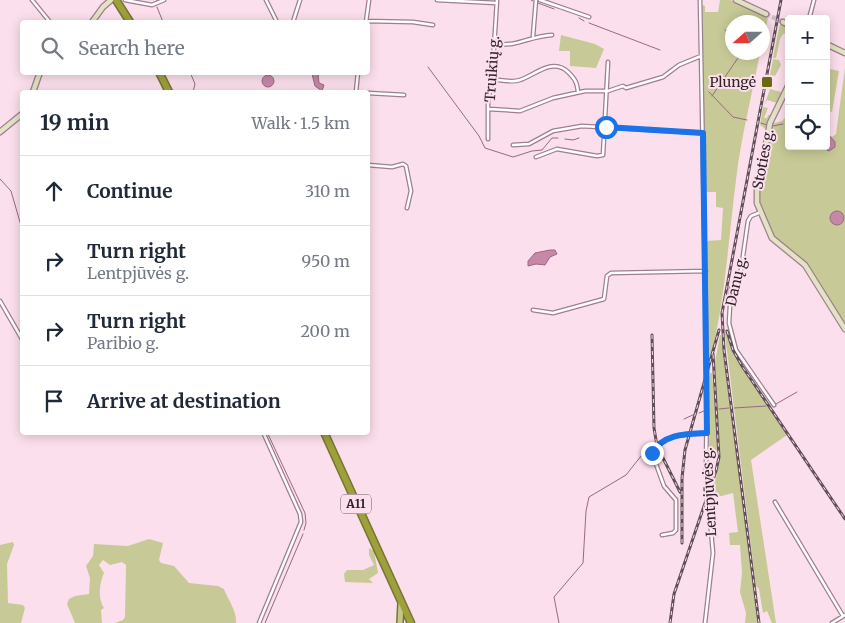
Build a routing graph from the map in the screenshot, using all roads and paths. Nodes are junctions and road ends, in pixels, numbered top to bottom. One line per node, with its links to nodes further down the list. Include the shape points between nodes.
1 (32, 0): 18 (street)
2 (111, 0): 19 (main road)
3 (116, 0): 20 (highway)
4 (126, 0): 5 (street, via 152,5)
5 (164, 0)
6 (266, 0): 21 (street)
7 (300, 0): 22 (street)
8 (369, 0): 23 (street)
9 (437, 0): 14 (street)
10 (538, 0): 17 (street); 27 (street)
11 (700, 0): 31 (street, Lentpjūvės g.)
12 (736, 0): 15 (main road)
13 (814, 0): 16 (street)
14 (497, 2): 28 (street, Truikių g.)
15 (766, 14)
16 (810, 15)
17 (589, 17)
18 (48, 20)
19 (93, 20)
20 (129, 20)
21 (276, 20)
22 (294, 20)
23 (366, 20)
24 (370, 22): 25 (street, via 414,22)
25 (433, 26)
26 (552, 35): 27 (street)
27 (533, 36): 28 (street, via 515,44)
28 (495, 44): 36 (street, Truikių g.)
29 (830, 46): 30 (main road)
30 (845, 53)
31 (702, 56): 40 (street, via 680,65 663,77); 49 (street, Lentpjūvės g.)
32 (608, 62): 40 (street)
33 (39, 75): 37 (main road)
34 (160, 75): 38 (highway)
35 (358, 75): 39 (street)
36 (492, 79): 41 (street, via 514,82 557,66 575,78); 45 (street, Truikių g.)
37 (34, 90)
38 (168, 90)
39 (356, 90)
40 (608, 91): 41 (street); 47 (street)
41 (578, 92): 45 (street, via 542,101 520,111)
42 (785, 92): 55 (main road, Stoties g., via 770,123 756,195)
43 (370, 93): 44 (street)
44 (404, 95)
45 (489, 109): 50 (street, Truikių g.)
46 (20, 116): 48 (main road)
47 (606, 127): 49 (street); 51 (street, via 582,126 560,130 529,144); 52 (street, via 604,152 600,156 557,149)
48 (0, 132)
49 (703, 133): 56 (street, Lentpjūvės g.)
50 (488, 138)
51 (513, 146)
52 (536, 157)
53 (370, 165): 54 (street, via 406,166 411,191)
54 (407, 208)
55 (760, 212): 59 (main road, Stoties g., via 774,240 807,267); 61 (street, Danų g., via 748,221 742,270 731,289 729,323 736,350)
56 (706, 271): 58 (street, via 611,273 607,276 604,299 553,313); 62 (street, Lentpjūvės g.)
57 (0, 301): 60 (street)
58 (533, 310)
59 (845, 329)
60 (20, 336)
61 (774, 405)
62 (707, 433): 66 (street, via 674,436 663,441 652,453 664,486 676,500 676,530); 72 (street, Lentpjūvės g., via 706,474 713,553)
63 (264, 435): 70 (street, via 301,522)
64 (325, 435): 67 (highway, A11)
65 (775, 502): 68 (street)
66 (662, 535)
67 (401, 602): 69 (highway, A11); 71 (main road)
68 (844, 616): 73 (street)
69 (409, 622)
70 (259, 623)
71 (400, 623)
72 (705, 623)
73 (832, 623)

